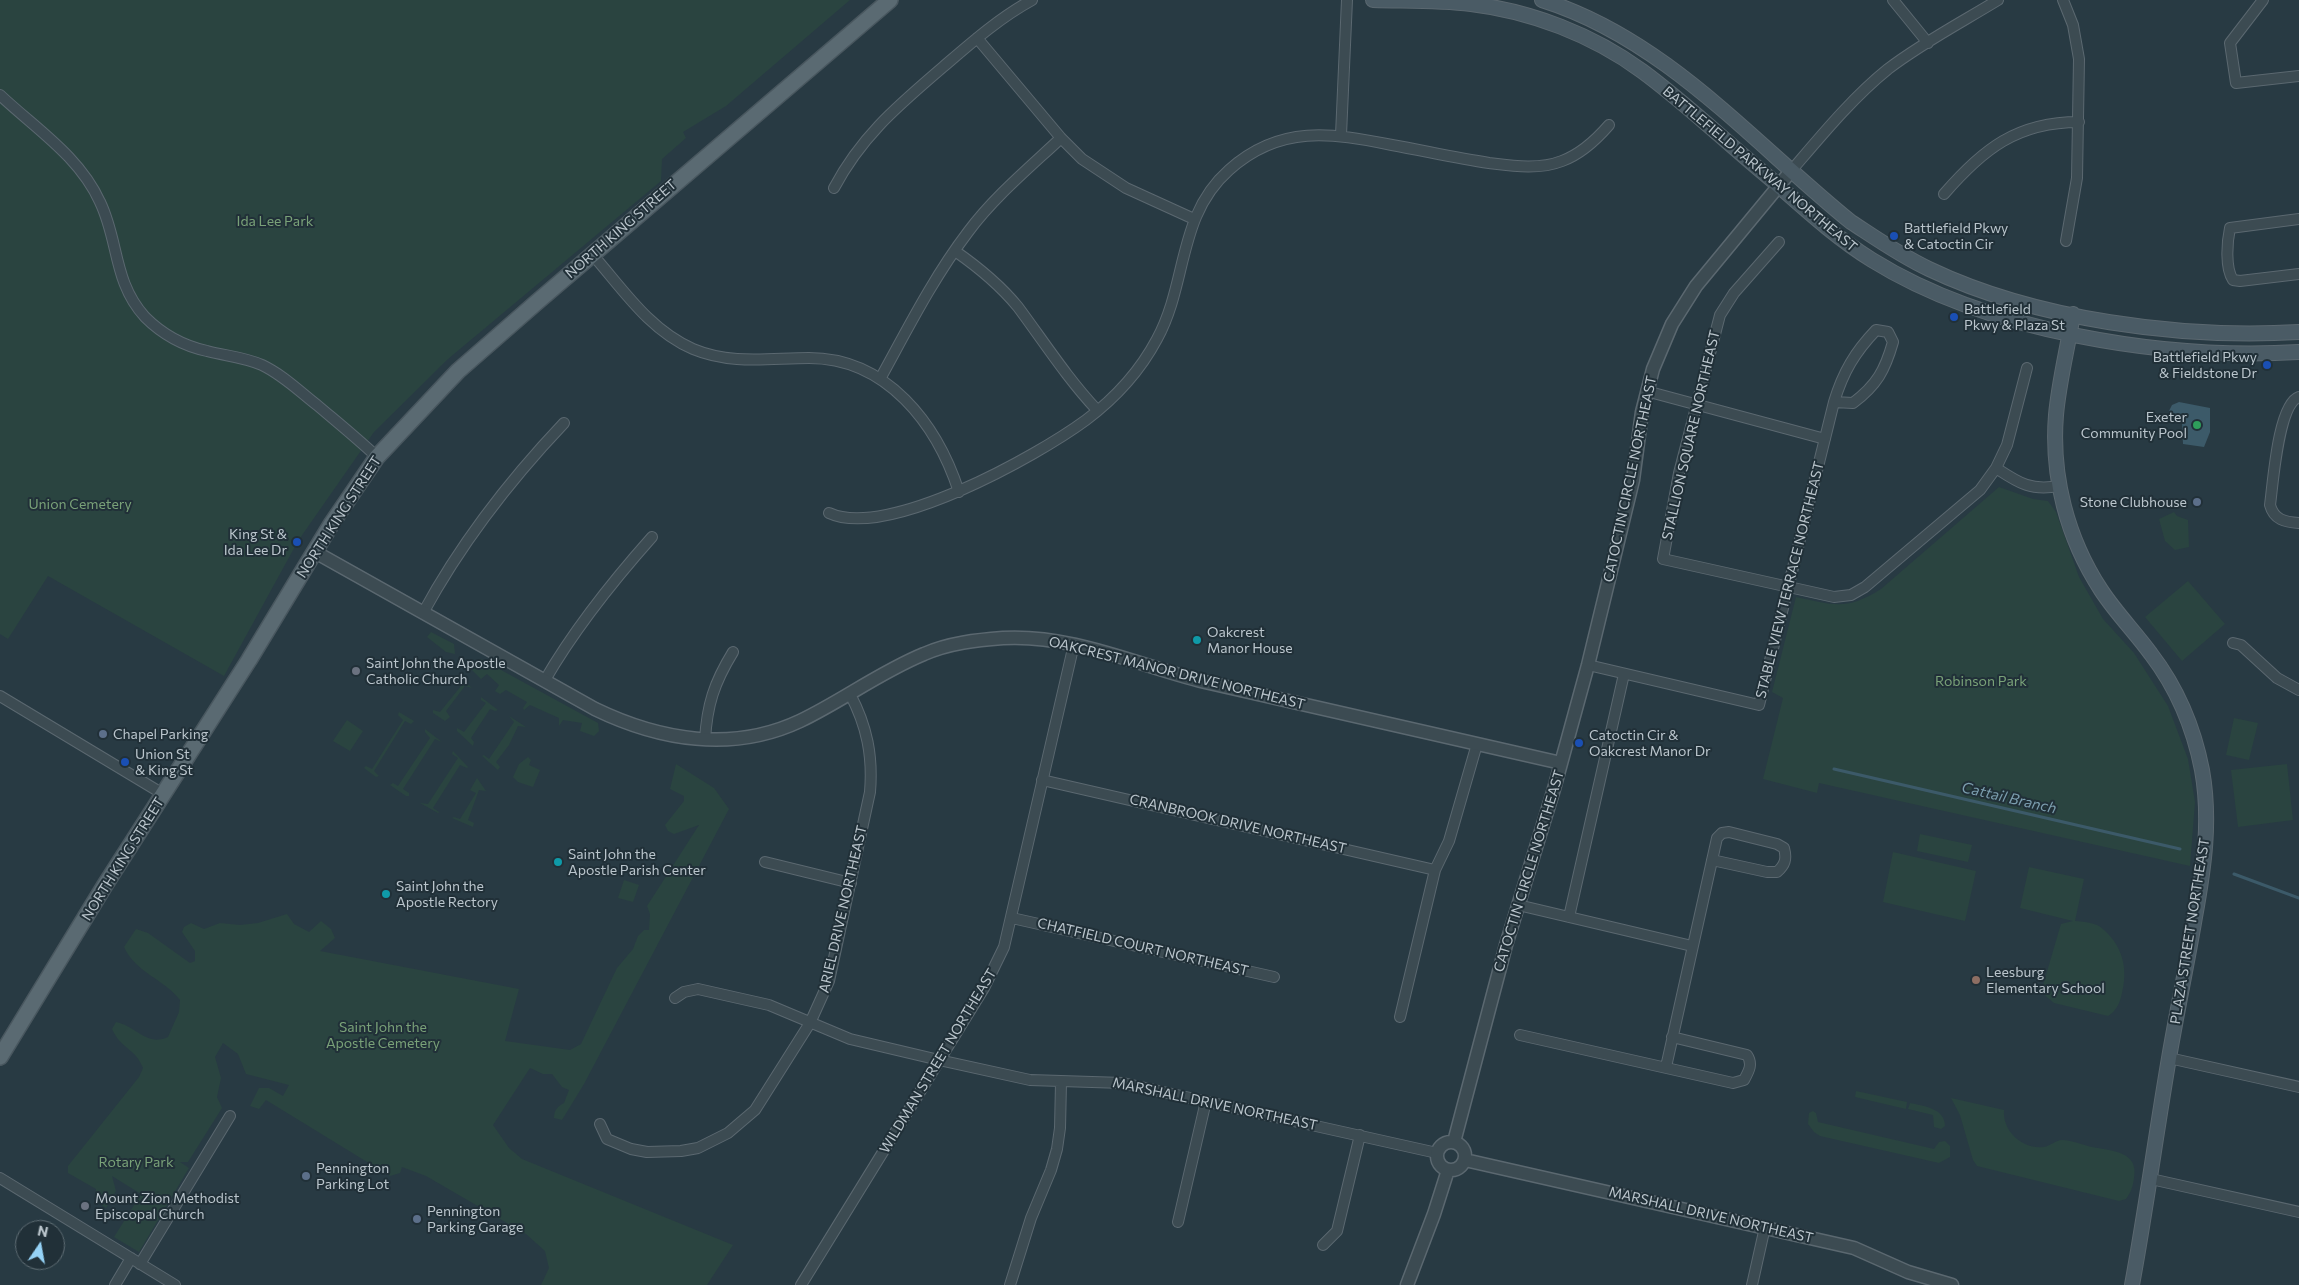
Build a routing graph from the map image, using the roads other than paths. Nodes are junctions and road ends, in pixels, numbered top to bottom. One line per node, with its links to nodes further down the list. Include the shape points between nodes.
1 (890, 0): 27 (main road, NORTH KING STREET)
2 (1032, 0): 10 (street)
3 (1347, 0): 16 (street)
4 (1373, 0): 19 (main road, BATTLEFIELD PARKWAY NORTHEAST, via 1448,2 1496,8 1538,19 1589,39 1640,69)
5 (1542, 0): 18 (main road, BATTLEFIELD PARKWAY NORTHEAST, via 1607,26 1657,57)
6 (1893, 0): 11 (street)
7 (1998, 0): 11 (street, CATOCTIN CIRCLE NORTHEAST)
8 (2063, 0): 14 (street, via 2073,25 2079,59)
9 (2263, 0): 12 (street, via 2230,42 2236,83)
10 (978, 38): 17 (street); 20 (street, via 884,118 852,156)
11 (1928, 43): 18 (street, CATOCTIN CIRCLE NORTHEAST, via 1871,84)
12 (2299, 76)
13 (0, 95): 42 (street, via 64,152 88,180 106,217 125,286 157,328 181,343 242,358 276,372)
14 (2079, 122): 21 (street, via 2056,122 2011,136 1978,158); 24 (street, via 2077,178)
15 (1608, 125): 16 (street, via 1597,138 1569,158 1551,165 1530,167)
16 (1340, 135): 22 (street, via 1295,137 1246,156 1216,182)
17 (1061, 138): 22 (street, via 1082,159 1105,175); 26 (street, via 995,201)
18 (1791, 171): 19 (street, CATOCTIN CIRCLE NORTHEAST); 29 (main road, BATTLEFIELD PARKWAY NORTHEAST, via 1852,222 1929,270 2001,296)
19 (1778, 186): 31 (main road, BATTLEFIELD PARKWAY NORTHEAST, via 1853,248 1895,274 1958,302); 35 (street, CATOCTIN CIRCLE NORTHEAST, via 1684,305 1663,343)
20 (834, 188)
21 (1944, 194)
22 (1194, 219): 39 (street, via 1169,309 1156,341 1119,391)
23 (2299, 219): 28 (street, via 2230,228 2228,235 2229,274 2233,280)
24 (2066, 241)
25 (1778, 242): 38 (street, STALLION SQUARE NORTHEAST, via 1734,293 1720,315)
26 (955, 251): 34 (street); 39 (street, via 1003,290 1071,380)
27 (592, 254): 34 (street, via 651,322 693,349 738,360 832,360 862,368); 42 (main road, NORTH KING STREET, via 458,371)
28 (2299, 274)
29 (2073, 314): 30 (main road, BATTLEFIELD PARKWAY NORTHEAST, via 2194,331); 31 (main road, PLAZA STREET NORTHEAST)
30 (2299, 332)
31 (2070, 334): 32 (main road, BATTLEFIELD PARKWAY NORTHEAST, via 2206,351); 44 (main road, PLAZA STREET NORTHEAST, via 2056,411)
32 (2299, 352)
33 (2027, 368): 43 (street, via 2007,446)
34 (880, 379): 45 (street, via 905,398 926,422 943,450)
35 (1646, 391): 38 (street); 55 (street, CATOCTIN CIRCLE NORTHEAST, via 1633,480)
36 (2299, 397): 47 (street, via 2287,410 2277,451 2270,505 2277,518)
37 (1834, 402): 37 (street, STABLE VIEW TERRACE NORTHEAST, via 1840,381 1861,346 1876,330 1888,332 1893,342 1885,367 1873,386 1854,403); 41 (street, STABLE VIEW TERRACE NORTHEAST)
38 (1696, 405): 41 (street); 50 (street, STALLION SQUARE NORTHEAST, via 1663,560)
39 (1098, 410): 45 (street, via 1065,434)
40 (564, 423): 51 (street, via 474,529 440,580)
41 (1825, 439): 50 (street, STABLE VIEW TERRACE NORTHEAST)
42 (377, 457): 49 (main road, NORTH KING STREET)
43 (1996, 468): 44 (street, via 2021,485); 50 (street, via 1968,502 1858,592 1834,597)
44 (2059, 486): 81 (main road, PLAZA STREET NORTHEAST, via 2081,555 2176,694 2191,729 2202,769 2207,802 2206,848)
45 (959, 492): 46 (street, via 895,513 864,519 848,520)
46 (829, 513)
47 (2299, 523)
48 (652, 537): 57 (street, via 599,599)
49 (315, 552): 51 (street, OAKCREST MANOR DRIVE NORTHEAST); 65 (main road, NORTH KING STREET)
50 (1788, 588): 56 (street, STABLE VIEW TERRACE NORTHEAST, via 1759,705)
51 (423, 613): 57 (street, OAKCREST MANOR DRIVE NORTHEAST)
52 (2233, 643): 58 (street, via 2241,645 2276,678)
53 (1074, 644): 59 (street, OAKCREST MANOR DRIVE NORTHEAST, via 1007,638 946,646 892,668); 62 (street, OAKCREST MANOR DRIVE NORTHEAST, via 1203,682); 64 (street, WILDMAN STREET NORTHEAST)
54 (733, 652): 61 (street, via 714,688)
55 (1588, 665): 56 (street, STABLE VIEW TERRACE NORTHEAST); 63 (street, CATOCTIN CIRCLE NORTHEAST)
56 (1624, 674): 71 (street)
57 (545, 680): 61 (street, OAKCREST MANOR DRIVE NORTHEAST, via 595,709 637,727 676,738)
58 (2299, 690)
59 (850, 694): 61 (street, OAKCREST MANOR DRIVE NORTHEAST, via 779,729 737,738); 69 (street, ARIEL DRIVE NORTHEAST, via 860,713 872,768)
60 (0, 696): 65 (street)
61 (704, 740)
62 (1477, 744): 63 (street, OAKCREST MANOR DRIVE NORTHEAST); 68 (street, via 1450,841)
63 (1561, 763): 70 (street, CATOCTIN CIRCLE NORTHEAST)
64 (1042, 780): 68 (street, CRANBROOK DRIVE NORTHEAST); 72 (street, WILDMAN STREET NORTHEAST)
65 (163, 794): 80 (main road, NORTH KING STREET)
66 (1712, 860): 66 (street, via 1717,838 1729,832 1777,844 1784,848 1786,858 1777,872); 73 (street)
67 (765, 862): 69 (street)
68 (1435, 870): 76 (street)
69 (851, 883): 77 (street, ARIEL DRIVE NORTHEAST, via 829,981)
70 (1518, 905): 71 (street); 90 (street, CATOCTIN CIRCLE NORTHEAST)
71 (1569, 917): 73 (street)
72 (1012, 918): 74 (street, CHATFIELD COURT NORTHEAST); 82 (street, WILDMAN STREET NORTHEAST, via 996,966)
73 (1692, 946): 79 (street)
74 (1274, 977)
75 (675, 998): 77 (street, MARSHALL DRIVE NORTHEAST, via 698,989 769,1005)
76 (1400, 1017)
77 (810, 1023): 82 (street, MARSHALL DRIVE NORTHEAST, via 850,1039); 88 (street, ARIEL DRIVE NORTHEAST, via 755,1110 742,1123 714,1141 681,1151 647,1152 607,1139)
78 (1520, 1035): 83 (street)
79 (1672, 1037): 83 (street); 83 (street, via 1747,1055 1750,1071 1744,1080 1732,1083)
80 (0, 1057)
81 (2169, 1058): 85 (street); 95 (main road, PLAZA STREET NORTHEAST)
82 (939, 1060): 84 (street, MARSHALL DRIVE NORTHEAST, via 1030,1080); 103 (street, WILDMAN STREET NORTHEAST)
83 (1666, 1067)
84 (1061, 1082): 86 (street, MARSHALL DRIVE NORTHEAST, via 1123,1083); 104 (street, via 1057,1148)
85 (2299, 1087)
86 (1206, 1101): 89 (street, MARSHALL DRIVE NORTHEAST); 97 (street)
87 (230, 1116): 100 (street)
88 (600, 1124)
89 (1360, 1135): 91 (street, MARSHALL DRIVE NORTHEAST); 99 (street, via 1337,1231)
90 (1454, 1142): 91 (street, via 1443,1144); 92 (street, via 1463,1149)
91 (1437, 1153): 93 (street, via 1441,1166)
92 (1465, 1160): 93 (street, via 1458,1168); 98 (street, MARSHALL DRIVE NORTHEAST)
93 (1448, 1170): 105 (street)
94 (0, 1178): 100 (street)
95 (2151, 1179): 96 (street); 108 (main road, PLAZA STREET NORTHEAST)
96 (2299, 1212)
97 (1178, 1222)
98 (1765, 1227): 106 (street); 107 (street, MARSHALL DRIVE NORTHEAST, via 1854,1248 1908,1272)
99 (1323, 1245)
100 (135, 1261): 101 (street); 102 (street)
101 (115, 1285)
102 (174, 1285)
103 (801, 1285)
104 (1010, 1285)
105 (1407, 1285)
106 (1752, 1285)
107 (1952, 1285)
108 (2132, 1285)

